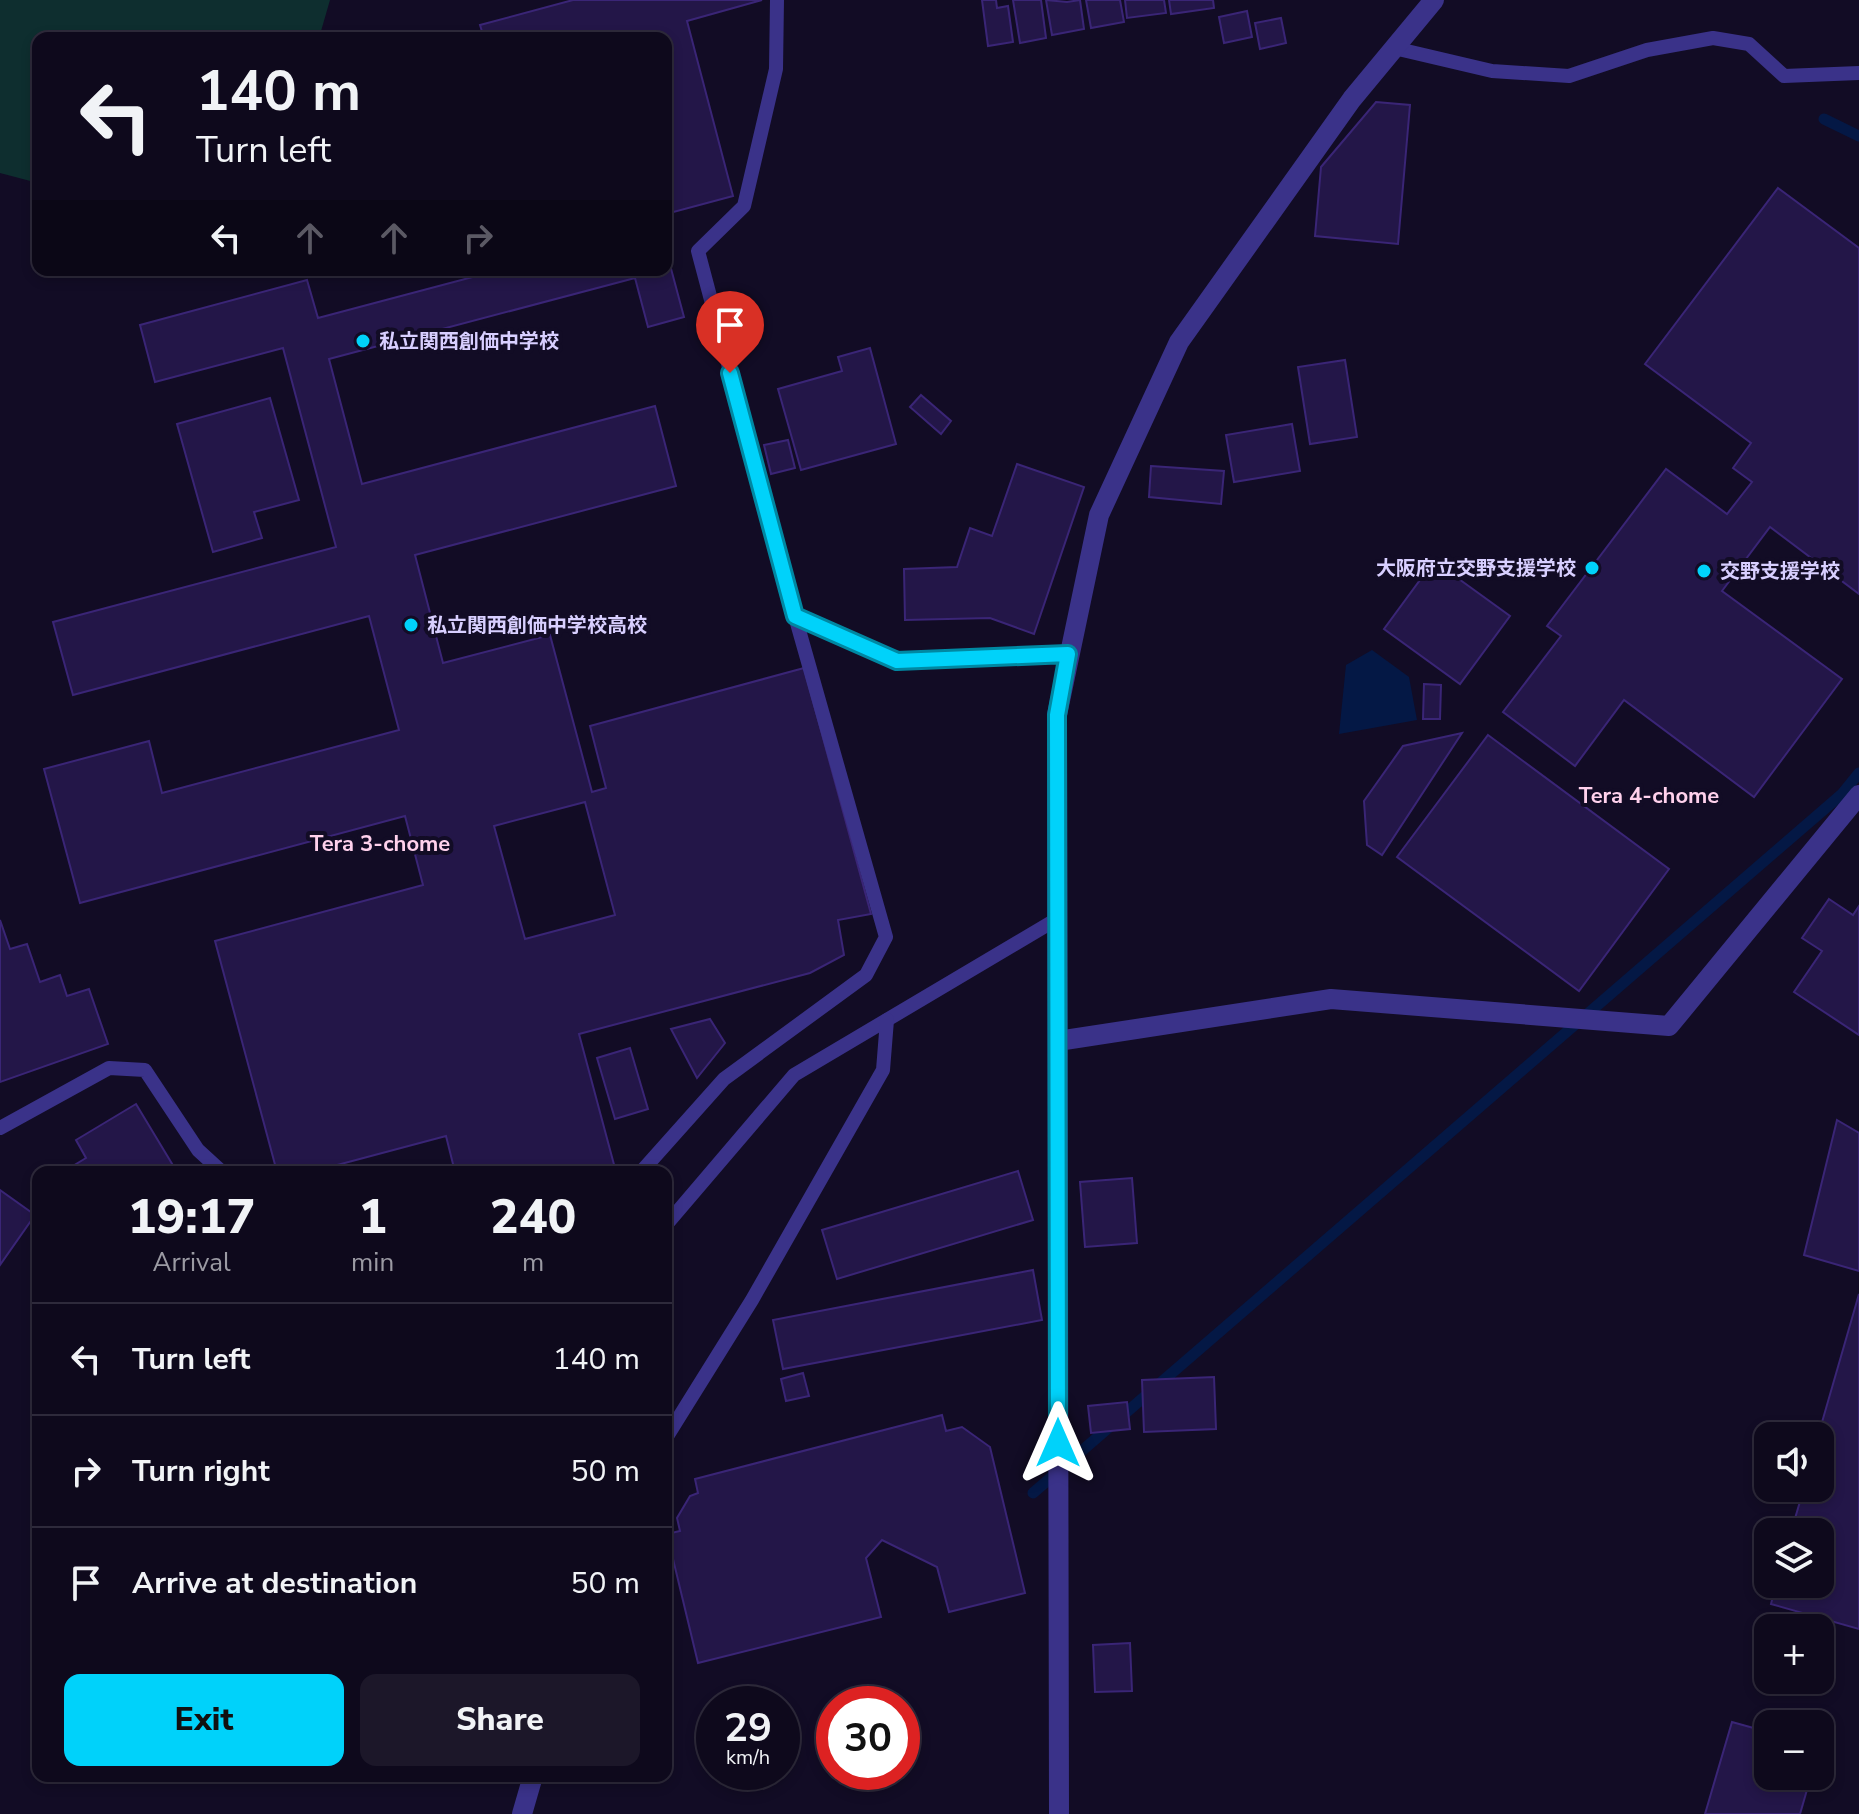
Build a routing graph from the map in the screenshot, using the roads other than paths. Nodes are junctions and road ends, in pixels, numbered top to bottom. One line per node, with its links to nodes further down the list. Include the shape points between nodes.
1 (777, 0): 5 (lane, via 776,69 744,206 698,251)
2 (1434, 0): 3 (street)
3 (1394, 48): 4 (lane, via 1492,71 1569,76 1647,50 1713,38 1749,44 1784,76); 6 (street, via 1179,342 1099,515)
4 (1859, 73)
5 (795, 616): 6 (lane, via 897,661); 13 (lane, via 886,937 866,975 724,1079)
6 (1068, 654): 8 (street, via 1057,715)
7 (1859, 795): 10 (street, via 1669,1026 1331,999)
8 (1057, 919): 9 (lane); 10 (street)
9 (887, 1020): 14 (lane, via 794,1075); 15 (lane, via 883,1070)
10 (1058, 1041): 18 (street)
11 (0, 1128): 12 (lane, via 109,1068 145,1070 198,1150)
12 (215, 1166)
13 (646, 1166)
14 (672, 1218)
15 (672, 1428)
16 (531, 1782): 17 (street)
17 (522, 1814)
18 (1059, 1814)

